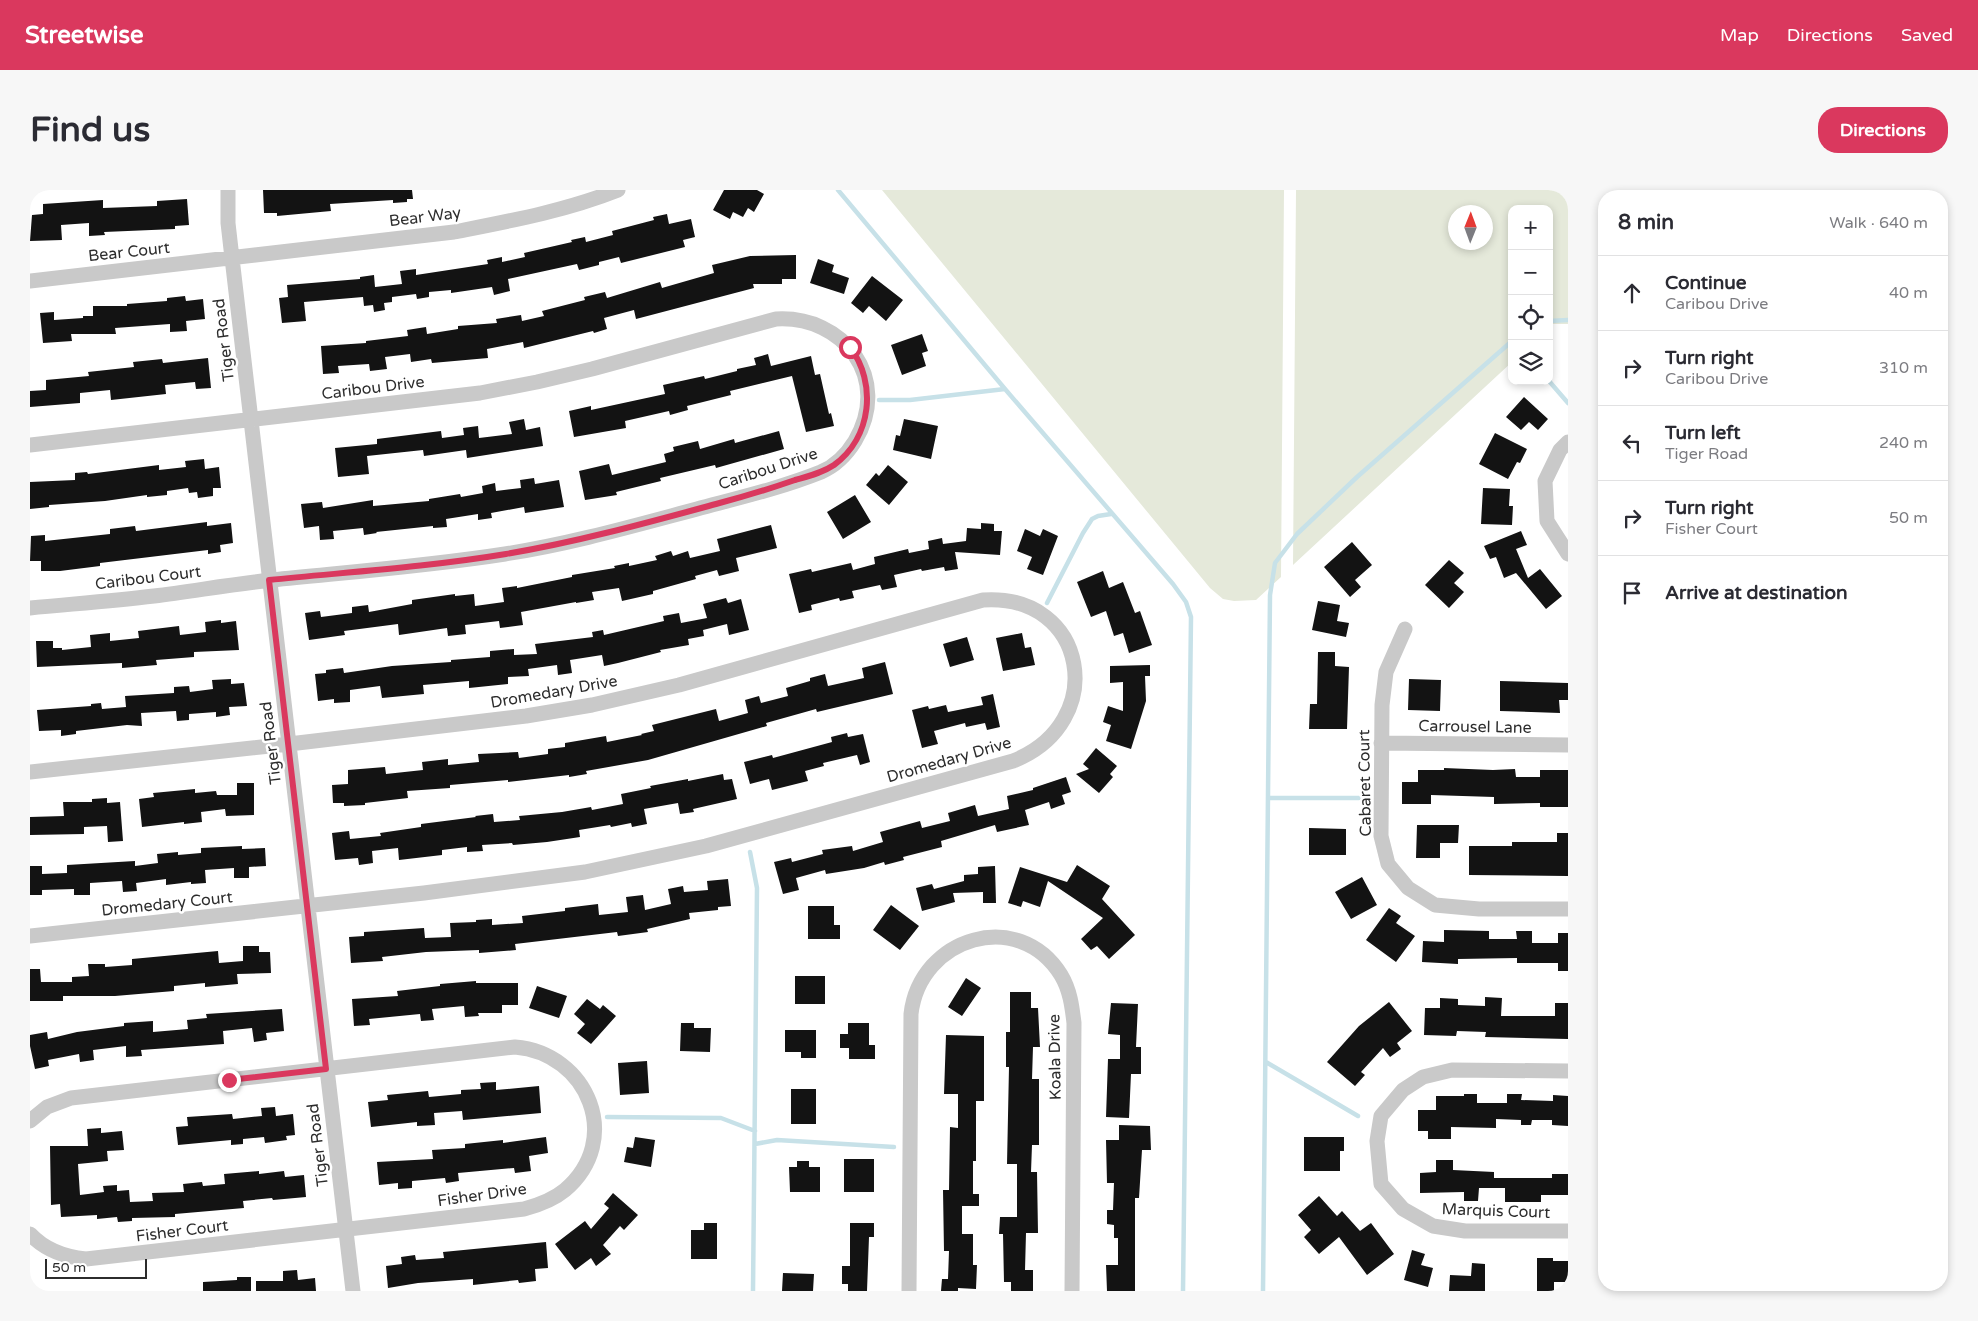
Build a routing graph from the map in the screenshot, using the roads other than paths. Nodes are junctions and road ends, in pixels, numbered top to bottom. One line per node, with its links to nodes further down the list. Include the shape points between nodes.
1 (228, 190): 3 (street, Tiger Road)
2 (618, 190): 3 (street, Bear Way, via 578,205 454,232)
3 (232, 258): 4 (street, Bear Court); 5 (street, Tiger Road)
4 (30, 280)
5 (251, 420): 7 (street); 9 (street, Tiger Road); 9 (street, Caribou Drive, via 480,393 592,369 766,320 786,318 816,324 842,340 862,367 867,394 864,420 844,455 823,471 764,491 598,536 505,554)
6 (1568, 442): 8 (street, via 1560,450 1545,481 1548,521)
7 (30, 445)
8 (1568, 554)
9 (269, 580): 10 (street, Caribou Court, via 154,596); 13 (street, Tiger Road)
10 (30, 608)
11 (1405, 629): 12 (street, Cabaret Court, via 1386,672)
12 (1381, 743): 14 (street, Carrousel Lane); 17 (street, Cabaret Court, via 1381,836 1388,864 1408,888 1435,905 1479,909)
13 (289, 744): 15 (street); 16 (street, Tiger Road); 16 (street, Dromedary Drive, via 592,705 679,685 983,600 1017,602 1047,618 1062,635 1075,668 1073,700 1059,728 1039,748 1013,761 637,862 550,878)
14 (1568, 745)
15 (30, 772)
16 (308, 906): 18 (street, Dromedary Court); 19 (street, Tiger Road)
17 (1568, 909)
18 (30, 936)
19 (326, 1069): 21 (street, via 71,1098 47,1107); 22 (street, Tiger Road); 22 (street, Fisher Drive, via 505,1047 525,1048 552,1057 568,1069 581,1084 593,1116 594,1132 585,1164 566,1189 539,1205)
20 (1568, 1071): 23 (street, Marquis Court, via 1452,1070 1423,1076 1403,1090 1381,1116 1377,1141 1381,1184 1403,1210 1433,1226 1465,1231)
21 (30, 1121)
22 (346, 1229): 24 (street, Fisher Court, via 86,1259 62,1255); 25 (street, Tiger Road)
23 (1568, 1231)
24 (30, 1234)
25 (353, 1291)
26 (908, 1291): 27 (street, Koala Drive, via 911,1014 914,996 922,978 941,956 969,941 995,938 1021,942 1043,955 1061,975 1072,1003)
27 (1072, 1291)

